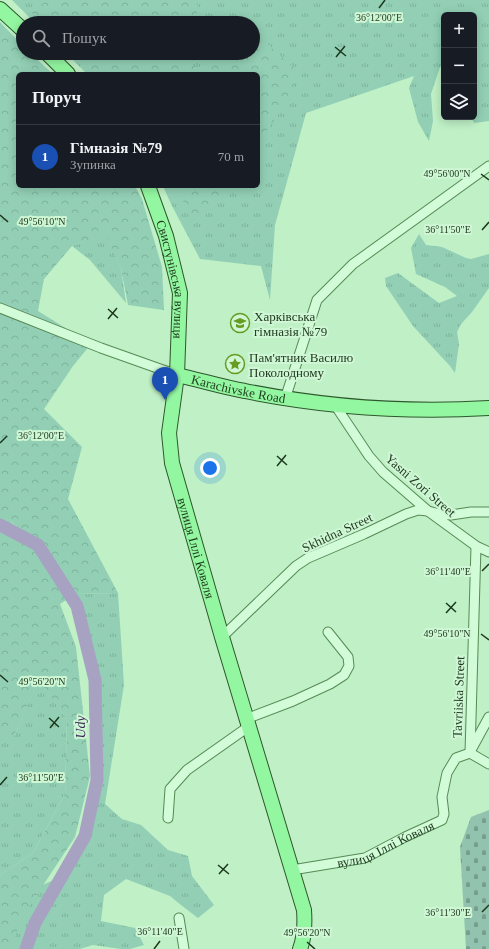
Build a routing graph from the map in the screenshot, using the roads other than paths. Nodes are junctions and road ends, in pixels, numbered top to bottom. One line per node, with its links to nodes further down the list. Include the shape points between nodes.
1 (0, 8): 2 (main road)
2 (16, 23)
3 (54, 60): 4 (main road)
4 (66, 72)
5 (489, 166): 9 (street, via 353,264 316,300)
6 (149, 188): 8 (main road, Свистунівська вулиця, via 166,236 180,293)
7 (0, 308): 8 (street, Karachivske Road, via 101,348)
8 (177, 374): 9 (main road, Karachivske Road, via 244,391); 17 (main road, вулиця Іллі Коваля, via 169,433 172,463)
9 (286, 398): 10 (main road, Karachivske Road)
10 (335, 405): 11 (main road, Karachivske Road, via 403,410); 12 (street, Yasni Zori Street, via 369,456 383,472)
11 (489, 408)
12 (428, 510): 13 (street, Skhidna Street, via 451,515); 14 (street, Yasni Zori Street); 17 (street, Skhidna Street, via 406,514 308,558 296,566)
13 (489, 512)
14 (476, 546): 15 (street, Yasni Zori Street); 20 (street, Tavriiska Street)
15 (489, 552)
16 (328, 632): 19 (street, via 348,657 349,666 344,675)
17 (222, 637): 19 (main road, вулиця Іллі Коваля)
18 (489, 717): 20 (street)
19 (247, 723): 22 (street, via 187,770 170,788); 23 (main road, вулиця Іллі Коваля)
20 (470, 754): 21 (street); 23 (street, вулиця Іллі Коваля, via 456,758 447,773 442,797 442,820 365,858)
21 (489, 764)
22 (168, 818)
23 (292, 870): 26 (main road, вулиця Іллі Коваля, via 304,910 304,932)
24 (179, 918): 25 (street)
25 (184, 949)
26 (300, 949)

